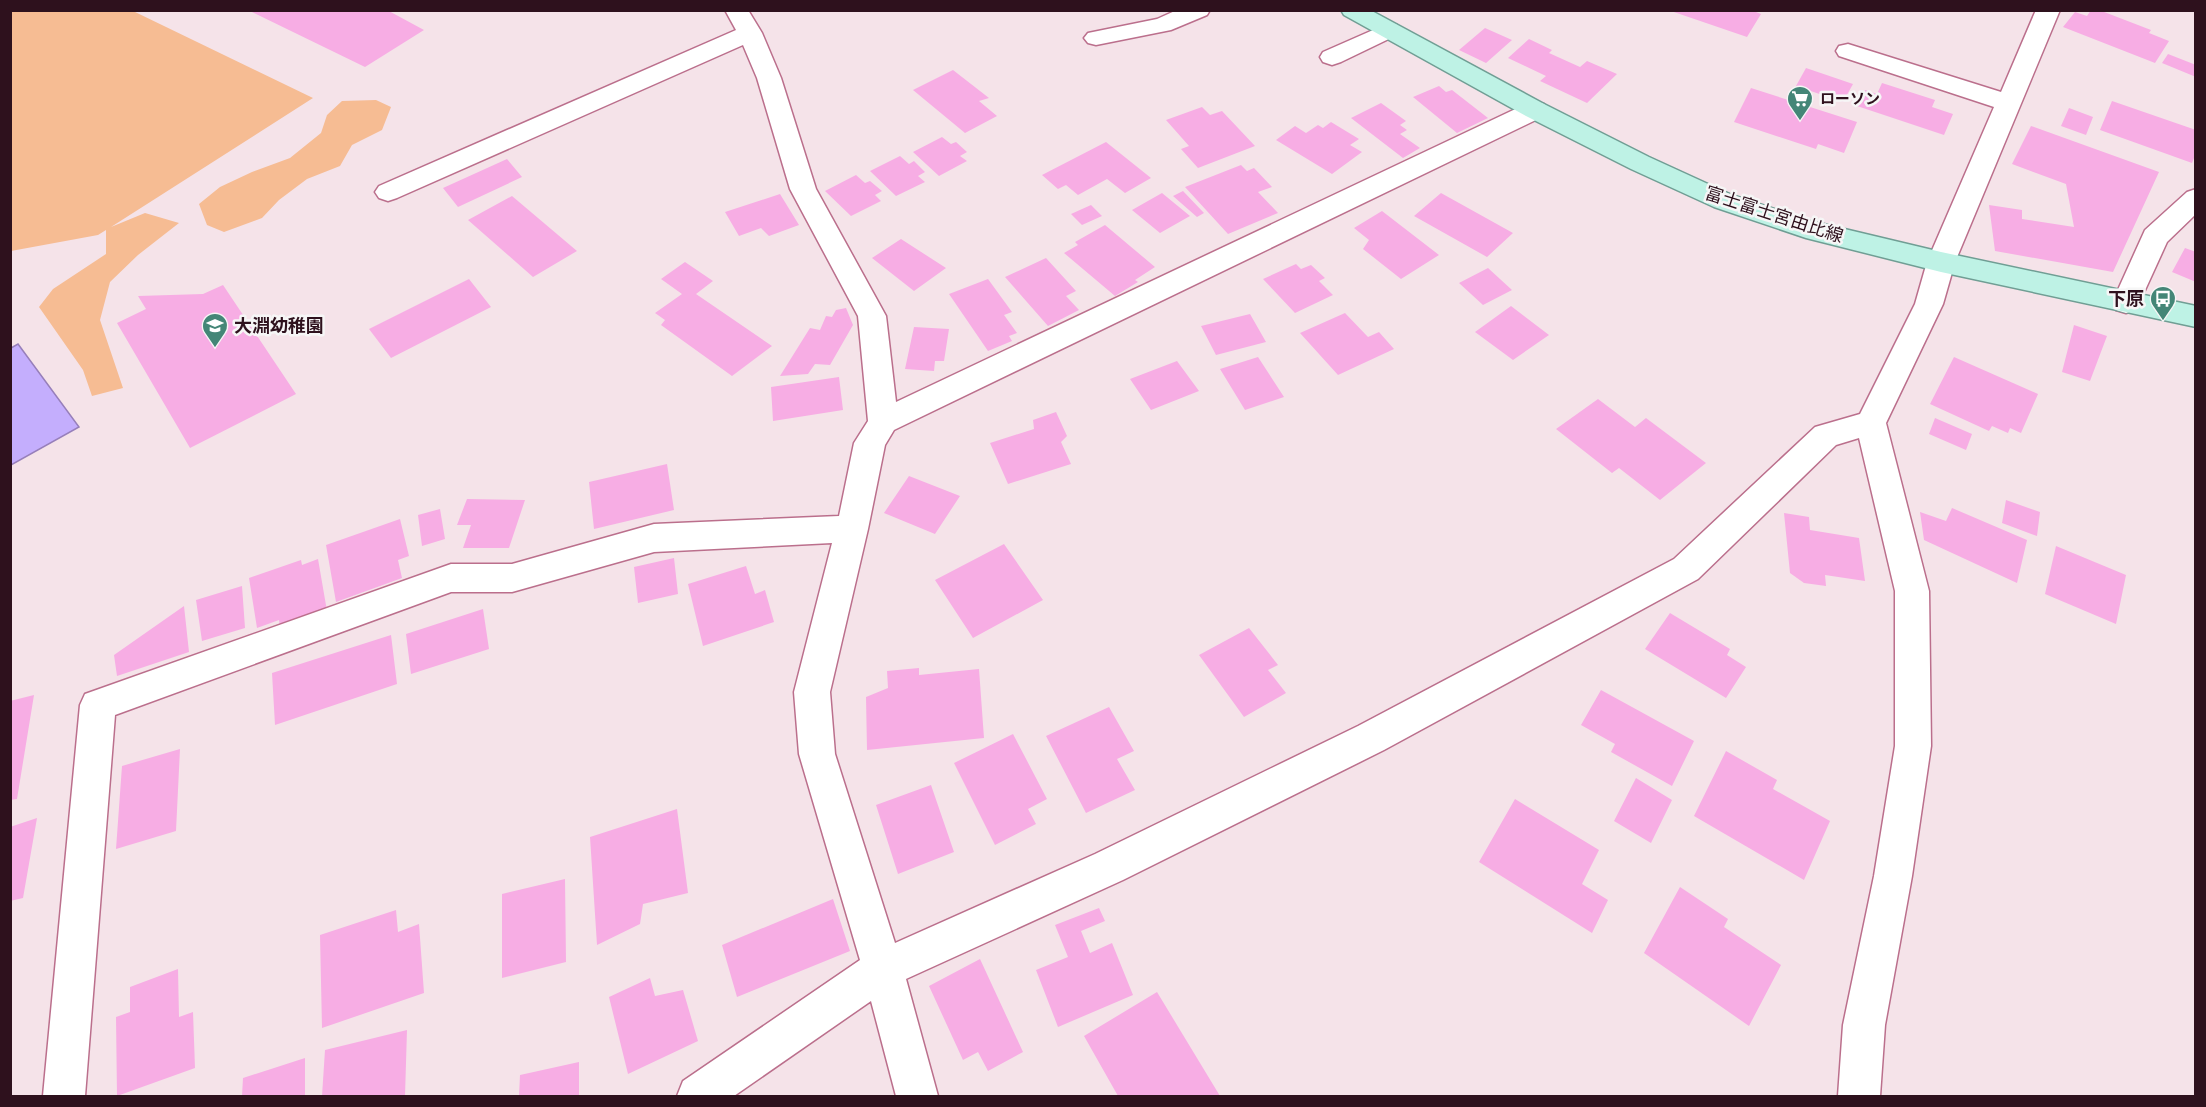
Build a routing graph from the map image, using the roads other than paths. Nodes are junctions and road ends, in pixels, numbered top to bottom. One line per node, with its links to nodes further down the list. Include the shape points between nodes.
1 (1199, 10): 6 (street, via 1163,25)
2 (1352, 10): 5 (main road, 富士富士宮由比線)
3 (2048, 10): 9 (street)
4 (743, 22): 11 (street); 16 (street, via 769,78 803,189 872,316)
5 (1389, 30): 8 (street); 10 (main road, 富士富士宮由比線)
6 (1096, 38)
7 (1848, 51): 9 (street)
8 (1332, 57)
9 (2009, 103): 13 (street)
10 (1535, 110): 13 (main road, 富士富士宮由比線, via 1723,201 1806,229); 16 (street)
11 (388, 192)
12 (2196, 198): 14 (street, via 2155,237)
13 (1941, 262): 14 (main road, 富士富士宮由比線); 17 (street, via 1929,304)
14 (2126, 303): 15 (main road, 富士富士宮由比線)
15 (2196, 316)
16 (883, 422): 18 (street, via 870,443)
17 (1871, 423): 19 (street, via 1826,436 1686,569 1371,738 1109,867); 23 (street, via 1912,591 1914,746 1864,1025)
18 (852, 529): 19 (street, via 812,692 817,754); 20 (street, via 654,538 512,578 451,578 98,705)
19 (883, 969): 21 (street); 22 (street)
20 (64, 1096)
21 (698, 1096)
22 (917, 1096)
23 (1859, 1096)

